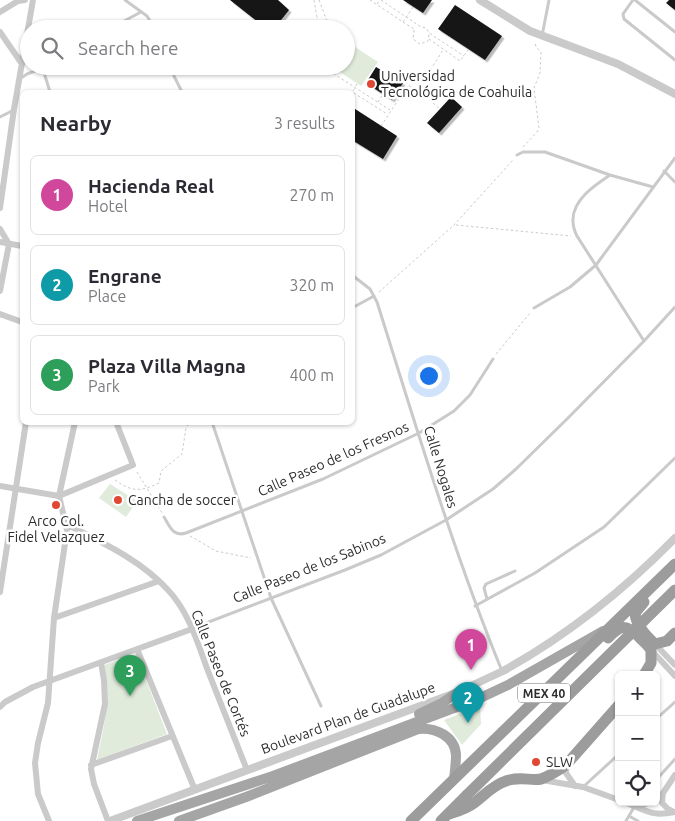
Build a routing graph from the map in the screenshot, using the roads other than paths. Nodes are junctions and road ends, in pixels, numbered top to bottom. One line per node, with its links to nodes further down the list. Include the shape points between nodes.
1 (25, 0): 7 (street)
2 (33, 0): 9 (street)
3 (125, 0): 8 (lane)
4 (480, 0): 14 (street)
5 (549, 0): 14 (lane)
6 (634, 0): 13 (lane); 15 (lane, via 624,12 624,19)
7 (0, 12)
8 (141, 12): 10 (lane); 11 (lane)
9 (30, 20)
10 (126, 20)
11 (149, 20)
12 (0, 32): 16 (street)
13 (675, 32)
14 (540, 35): 24 (street, via 618,64)
15 (675, 60)
16 (20, 61)
17 (21, 75): 21 (street)
18 (26, 75): 21 (lane)
19 (44, 75): 22 (lane)
20 (174, 75): 23 (lane)
21 (20, 79): 25 (street)
22 (49, 90)
23 (181, 90)
24 (675, 94)
25 (14, 109): 26 (lane); 33 (street)
26 (0, 117)
27 (517, 155): 30 (lane, via 545,152)
28 (675, 158): 29 (lane)
29 (664, 172): 31 (lane); 32 (lane)
30 (610, 175): 32 (lane); 38 (lane, via 592,187 574,211 572,221 577,236)
31 (675, 182)
32 (653, 187): 38 (lane)
33 (0, 208)
34 (0, 228): 36 (street)
35 (0, 242): 36 (street)
36 (9, 244): 37 (street); 40 (street)
37 (20, 246)
38 (596, 265): 44 (lane, via 570,287); 47 (lane)
39 (355, 277): 41 (lane, Calle Nogales)
40 (0, 291)
41 (374, 296): 42 (lane); 53 (lane, Calle Nogales)
42 (355, 306)
43 (675, 306): 47 (lane, Calle Paseo de los Sabinos)
44 (534, 308)
45 (0, 314): 46 (street)
46 (20, 321)
47 (644, 341): 60 (lane, Calle Paseo de los Sabinos, via 516,469 493,489)
48 (493, 359): 53 (lane, Calle Paseo de los Fresnos, via 470,395 454,411)
49 (26, 425): 56 (street)
50 (74, 425): 57 (street)
51 (117, 425): 57 (street, via 132,465)
52 (213, 425): 58 (lane)
53 (419, 433): 58 (lane, Calle Paseo de los Fresnos, via 323,479); 60 (lane, Calle Nogales)
54 (675, 458): 70 (lane, via 604,528 535,573)
55 (0, 486): 56 (street)
56 (16, 489): 57 (street); 68 (street)
57 (59, 496): 61 (street)
58 (241, 512): 59 (lane, Calle Paseo de los Fresnos, via 185,534 173,532); 69 (lane)
59 (164, 517)
60 (446, 520): 69 (lane, Calle Paseo de los Sabinos, via 381,555); 71 (lane, Calle Nogales)
61 (66, 524): 66 (street, Calle Paseo de Cortés, via 111,548); 72 (street)
62 (675, 538): 80 (street, Boulevard Plan de Guadalupe, via 603,604)
63 (675, 564): 74 (highway, MEX 40)
64 (515, 571): 70 (lane, via 486,584)
65 (675, 571): 76 (highway, via 635,613 636,622)
66 (159, 581): 72 (street); 73 (street, Calle Paseo de Cortés, via 178,603)
67 (675, 590): 112 (highway, MEX 40, bridge)
68 (0, 592)
69 (271, 598): 73 (lane, Calle Paseo de los Sabinos); 87 (lane)
70 (487, 599): 71 (lane)
71 (476, 606): 80 (lane, Calle Nogales)
72 (54, 618): 83 (street)
73 (192, 629): 77 (street, Calle Paseo de los Sabinos); 96 (street, Calle Paseo de Cortés)
74 (606, 630): 85 (highway, MEX 40); 98 (main road, Boulevard Plan de Guadalupe, via 478,699)
75 (675, 634): 76 (highway)
76 (653, 647): 79 (street); 81 (highway); 82 (street); 85 (highway, via 631,628 622,627 613,632 566,680)
77 (137, 649): 78 (street, Calle Paseo de los Sabinos); 91 (street)
78 (101, 663): 83 (street, Calle Paseo de los Sabinos); 94 (street, via 105,704)
79 (675, 665)
80 (502, 671): 84 (street, Boulevard Plan de Guadalupe)
81 (646, 671)
82 (675, 676)
83 (48, 682): 88 (street, Calle Paseo de los Sabinos, via 18,694); 113 (street, via 48,703 35,764 38,794)
84 (458, 692): 96 (street, Boulevard Plan de Guadalupe); 98 (main road, via 430,710 301,759)
85 (544, 692): 100 (highway, MEX 40)
86 (675, 702): 90 (lane)
87 (321, 706)
88 (0, 707)
89 (615, 710): 95 (highway)
90 (659, 716)
91 (172, 736): 94 (street); 103 (street)
92 (615, 757): 102 (lane)
93 (675, 759): 99 (lane)
94 (91, 764): 114 (street, via 94,784)
95 (566, 766): 101 (highway); 102 (street, via 566,773)
96 (247, 770): 103 (street, Boulevard Plan de Guadalupe)
97 (675, 775): 104 (street)
98 (272, 776): 106 (main road); 115 (main road, Boulevard Plan de Guadalupe)
99 (660, 776)
100 (454, 779): 106 (main road, via 456,754 452,743 434,730 418,729); 117 (highway, MEX 40)
101 (540, 779): 102 (street); 112 (highway, via 514,778 495,785 468,807)
102 (579, 787): 107 (street)
103 (195, 790): 114 (street, Boulevard Plan de Guadalupe)
104 (664, 793): 105 (street); 110 (street, via 664,806)
105 (660, 796)
106 (246, 797): 116 (main road)
107 (615, 799)
108 (635, 806): 111 (lane)
109 (638, 806): 110 (street, via 651,814)
110 (675, 812)
111 (629, 816): 118 (lane); 119 (lane)
112 (445, 817)
113 (49, 821)
114 (109, 821)
115 (137, 821)
116 (179, 821)
117 (411, 821)
118 (626, 821)
119 (638, 821)

